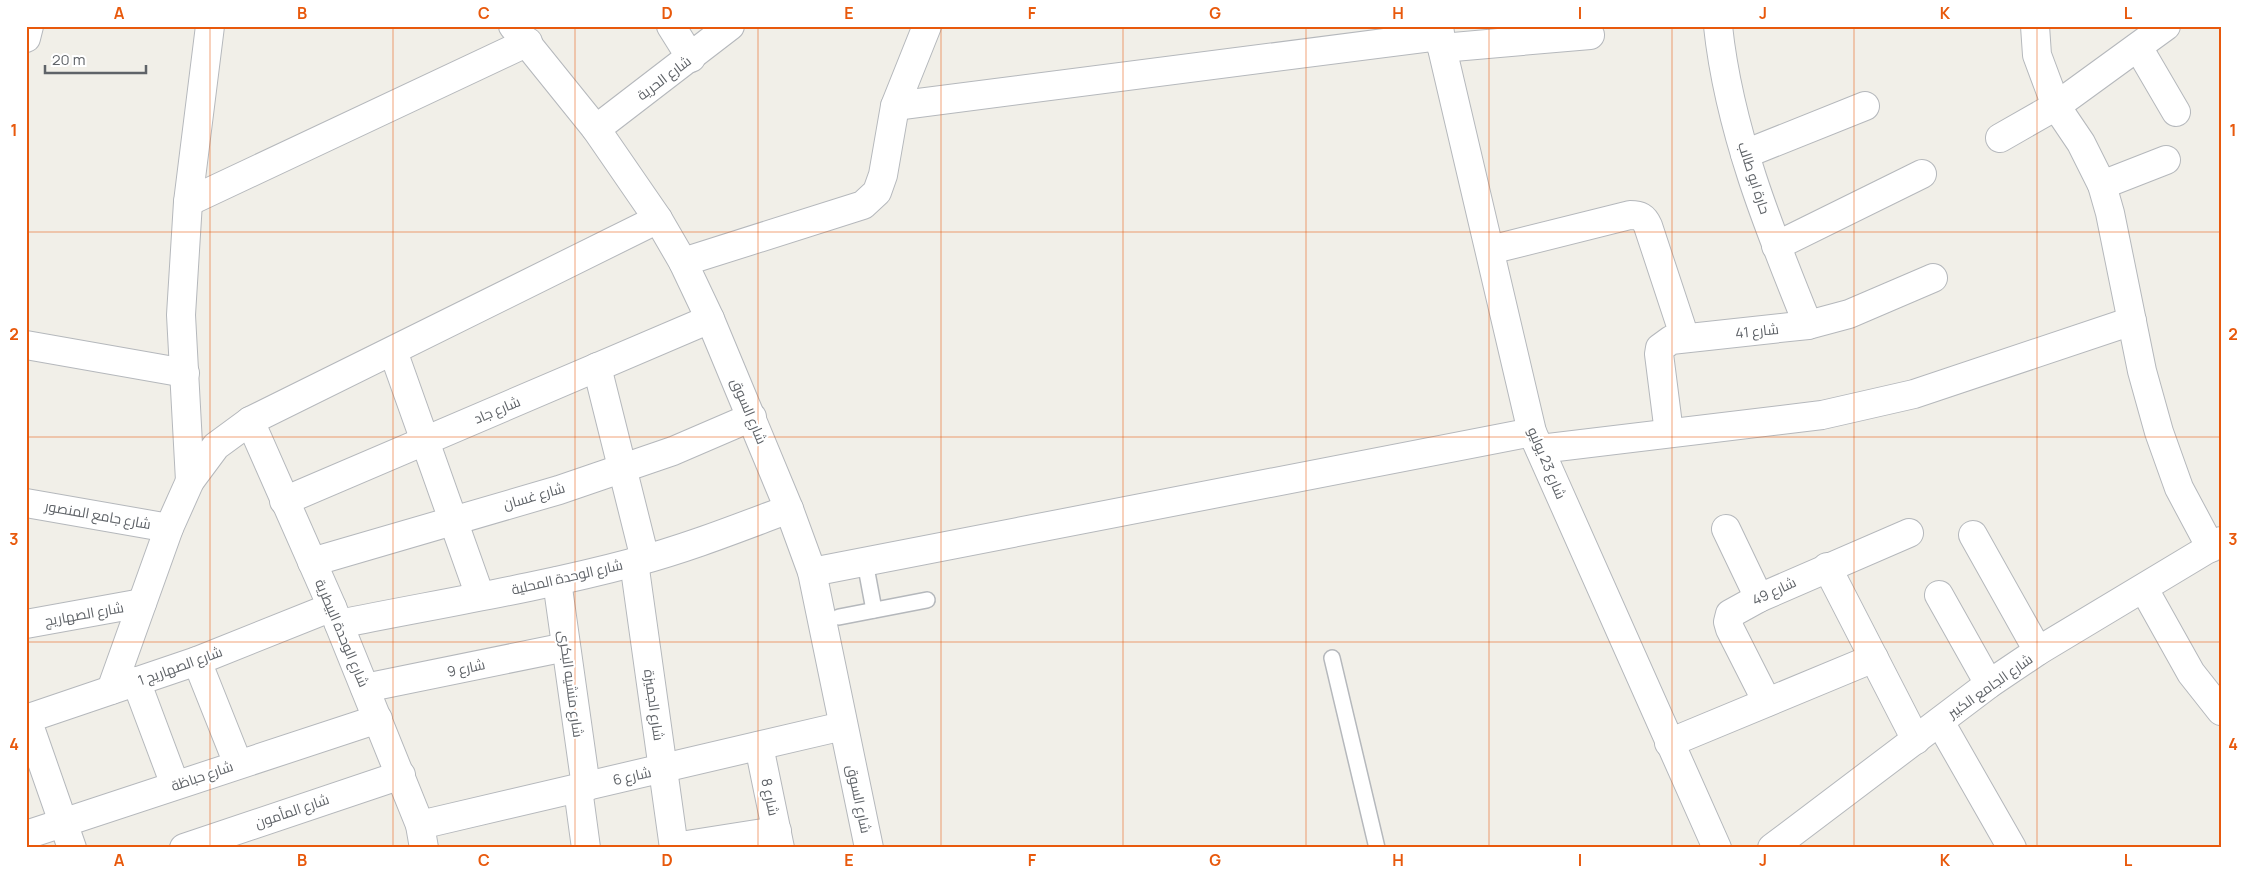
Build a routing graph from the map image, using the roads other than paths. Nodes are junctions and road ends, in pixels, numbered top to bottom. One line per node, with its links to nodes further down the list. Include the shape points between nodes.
1 (29, 26): 12 (street)
2 (210, 26): 25 (street)
3 (671, 26): 14 (street)
4 (730, 26): 14 (street, شارع الحرية)
5 (927, 26): 15 (street)
6 (1718, 26): 21 (street, حارة ابو طالب, via 1722,66)
7 (2035, 26): 17 (street, via 2036,55)
8 (2166, 26): 13 (street)
9 (521, 34): 19 (street, شارع السوق); 25 (street)
10 (1590, 35): 11 (street)
11 (1440, 37): 15 (street); 28 (street, شارع 23 يوليو)
12 (26, 38)
13 (2138, 47): 17 (street); 18 (street)
14 (691, 58): 19 (street, شارع الحرية)
15 (894, 106): 29 (street, via 884,175 877,192 863,206)
16 (1865, 106): 21 (street)
17 (2056, 106): 20 (street); 24 (street, via 2081,143)
18 (2176, 112)
19 (596, 129): 26 (street, شارع السوق)
20 (2000, 138)
21 (1745, 154): 27 (street, حارة ابو طالب)
22 (2166, 160): 24 (street)
23 (1922, 174): 27 (street)
24 (2102, 185): 32 (street)
25 (188, 202): 38 (street, via 181,315)
26 (658, 220): 29 (street, شارع السوق); 36 (street)
27 (1776, 246): 33 (street, حارة ابو طالب)
28 (1490, 250): 34 (street, via 1638,215 1648,226); 43 (street, شارع 23 يوليو)
29 (683, 262): 31 (street, شارع السوق)
30 (1933, 278): 33 (street, شارع 41, via 1849,314)
31 (710, 319): 37 (street, شارع جاد); 39 (street, شارع السوق)
32 (2132, 321): 41 (street, via 1952,382 1867,406 1822,415); 54 (street, via 2159,432 2179,488)
33 (1808, 325): 34 (street, شارع 41)
34 (1685, 338): 41 (street, شارع 41, via 1671,340 1660,348)
35 (26, 346): 38 (street)
36 (394, 351): 40 (street); 42 (street)
37 (597, 367): 42 (street, شارع جاد); 44 (street, شارع الجميزة)
38 (185, 373): 45 (street)
39 (752, 417): 44 (street, شارع غسان); 48 (street, شارع السوق)
40 (250, 422): 45 (street, via 216,446); 46 (street, شارع الوحدة البيطرية)
41 (1669, 433): 43 (street)
42 (426, 440): 46 (street, شارع جاد); 49 (street)
43 (1536, 440): 57 (street); 86 (street, شارع 23 يوليو)
44 (623, 468): 49 (street, شارع غسان); 55 (street, شارع الجميزة)
45 (190, 481): 50 (street)
46 (284, 501): 56 (street, شارع الوحدة البيطرية)
47 (26, 503): 50 (street, شارع جامع المنصور)
48 (789, 509): 55 (street, شارع الوحدة المحلية, via 712,538); 59 (street, شارع السوق)
49 (453, 520): 56 (street, شارع غسان); 63 (street)
50 (169, 528): 66 (street)
51 (1726, 529): 64 (street)
52 (1909, 532): 58 (street, شارع 49)
53 (1973, 535): 72 (street)
54 (2216, 544): 61 (street, شارع الجامع الكبير)
55 (640, 560): 60 (street, شارع الوحدة المحلية); 89 (street, شارع الجميزة)
56 (312, 562): 68 (street, شارع الوحدة البيطرية)
57 (865, 562): 59 (street); 67 (lane)
58 (1827, 567): 64 (street, شارع 49); 74 (street)
59 (812, 572): 84 (street, شارع السوق)
60 (557, 581): 63 (street, شارع الوحدة المحلية); 71 (street, شارع منشيه البكرى)
61 (2144, 589): 72 (street, شارع الجامع الكبير); 80 (street, via 2191,673)
62 (1939, 595): 76 (street)
63 (480, 596): 68 (street, شارع الوحدة المحلية)
64 (1759, 598): 79 (street, شارع 49, via 1737,608 1730,614 1728,622)
65 (927, 600): 67 (lane)
66 (142, 603): 70 (street, شارع الصهاريج); 77 (street)
67 (874, 610): 69 (lane)
68 (336, 615): 75 (street, شارع الصهاريج 1); 78 (street, شارع الوحدة البيطرية)
69 (839, 617)
70 (26, 624)
71 (566, 647): 78 (street, شارع 9); 92 (street, شارع منشيه البكرى)
72 (2038, 651): 76 (street, شارع الجامع الكبير)
73 (1332, 658): 101 (lane)
74 (1874, 658): 79 (street); 85 (street)
75 (197, 661): 77 (street, شارع الصهاريج 1); 88 (street)
76 (1990, 684): 83 (street, شارع الجامع الكبير)
77 (124, 685): 82 (street, شارع الصهاريج 1); 91 (street)
78 (365, 688): 81 (street, شارع الوحدة البيطرية)
79 (1767, 702): 86 (street)
80 (2221, 710)
81 (378, 718): 88 (street, شارع حباظة); 90 (street, شارع الوحدة البيطرية)
82 (27, 719): 94 (street)
83 (1940, 722): 85 (street, شارع الجامع الكبير); 104 (street)
84 (843, 726): 87 (street, شارع 6); 100 (street, شارع السوق)
85 (1916, 740): 103 (street, شارع الجامع الكبير)
86 (1669, 743): 102 (street, شارع 23 يوليو)
87 (759, 746): 89 (street, شارع 6); 96 (street, شارع 8)
88 (238, 764): 91 (street, شارع حباظة)
89 (663, 769): 92 (street, شارع 6); 99 (street, شارع الجميزة)
90 (401, 775): 95 (street, شارع الوحدة البيطرية); 97 (street, شارع المأمون)
91 (175, 785): 94 (street, شارع حباظة)
92 (582, 788): 95 (street, شارع 6); 98 (street, شارع منشيه البكرى)
93 (26, 835): 94 (street, شارع حباظة)
94 (68, 835)
95 (422, 837)
96 (779, 839): 99 (street)
97 (184, 848)
98 (586, 848)
99 (674, 848)
100 (869, 848)
101 (1377, 848)
102 (1717, 848)
103 (1772, 848)
104 (2012, 848)

